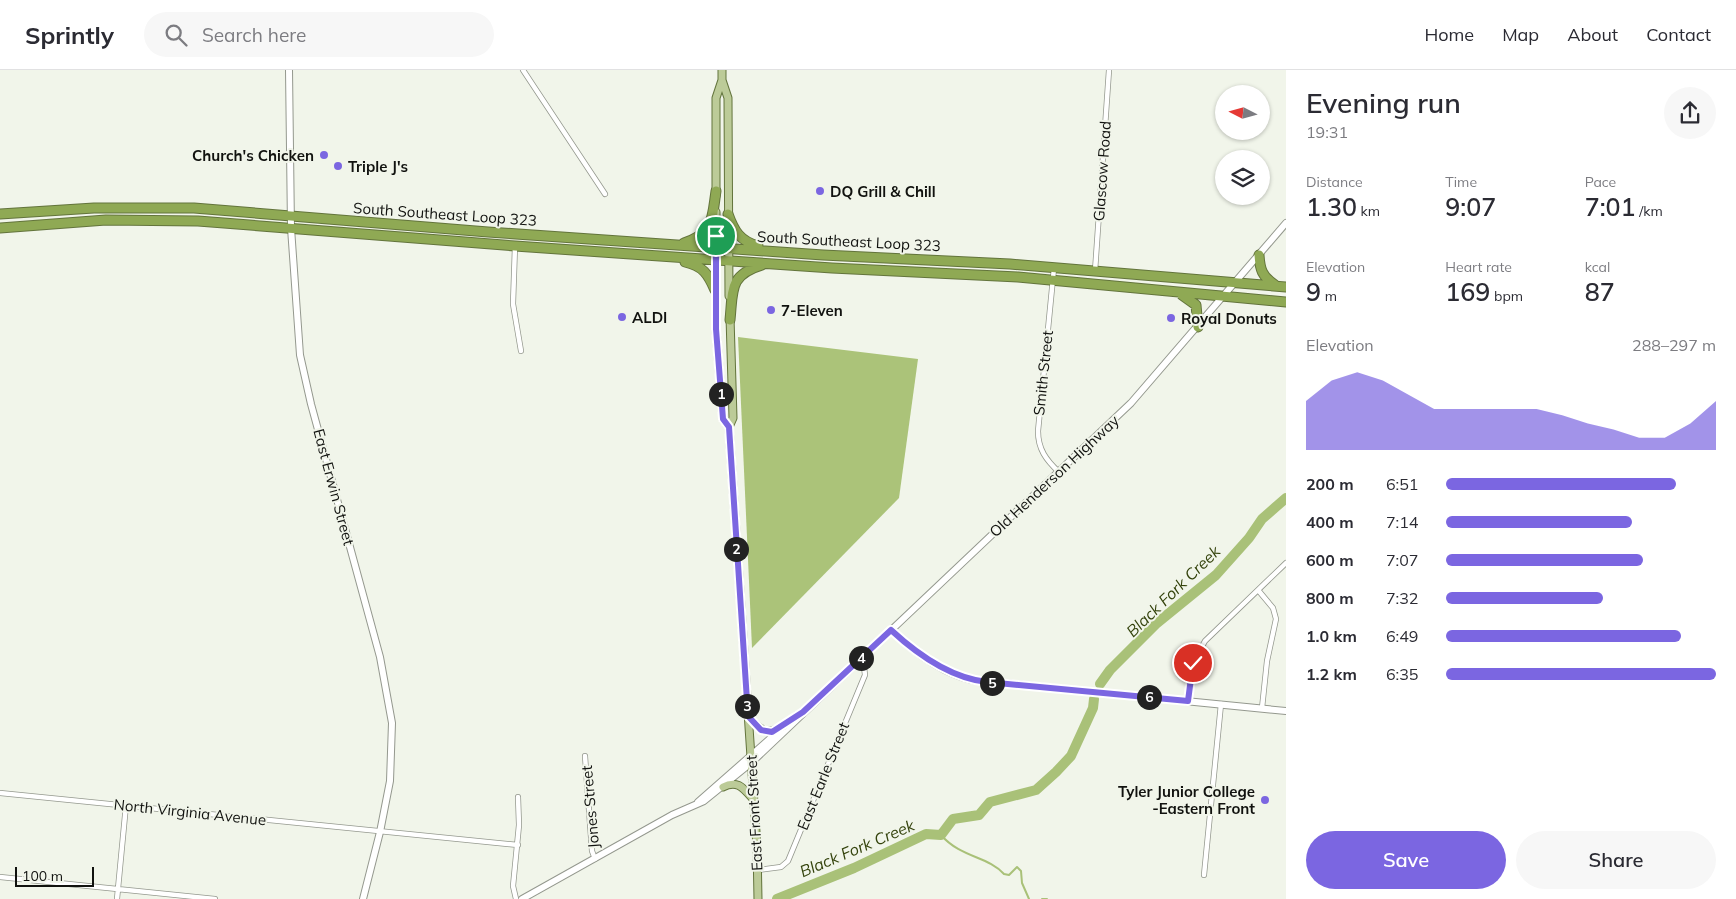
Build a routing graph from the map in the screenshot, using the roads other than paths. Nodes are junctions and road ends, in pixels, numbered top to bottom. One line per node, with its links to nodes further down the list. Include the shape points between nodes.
1 (289, 70): 10 (main road, East Erwin Street)
2 (523, 70): 7 (street)
3 (722, 70): 5 (main road)
4 (1109, 70): 26 (street, Glascow Road)
5 (722, 80): 6 (main road, East Front Street, via 716,98); 9 (main road, East Front Street, via 728,98)
6 (716, 191): 14 (highway, via 707,230); 16 (main road, East Front Street)
7 (605, 194)
8 (0, 214): 10 (highway, South Southeast Loop 323, via 160,207)
9 (728, 214): 17 (main road, East Front Street); 18 (highway, via 735,232 742,239)
10 (291, 216): 13 (main road, East Erwin Street); 14 (highway, South Southeast Loop 323)
11 (1286, 223): 19 (main road, Old Henderson Highway)
12 (0, 228): 13 (highway, South Southeast Loop 323, via 142,219)
13 (291, 228): 15 (highway, South Southeast Loop 323); 60 (main road, East Erwin Street, via 298,338 304,372 389,696 392,759)
14 (681, 244): 16 (highway, South Southeast Loop 323)
15 (515, 246): 20 (highway, South Southeast Loop 323); 37 (street, via 513,304)
16 (715, 247): 17 (highway, South Southeast Loop 323); 21 (main road, East Front Street)
17 (728, 248): 18 (highway, South Southeast Loop 323); 22 (main road, East Front Street)
18 (772, 251): 23 (highway, South Southeast Loop 323)
19 (1259, 255): 29 (main road, Old Henderson Highway); 30 (highway, via 1264,278)
20 (661, 256): 21 (highway, South Southeast Loop 323); 31 (highway, via 702,267)
21 (715, 260): 22 (highway, South Southeast Loop 323); 31 (main road, East Front Street)
22 (728, 260): 24 (highway, South Southeast Loop 323); 35 (main road, East Front Street)
23 (914, 260): 25 (highway, South Southeast Loop 323); 27 (highway)
24 (766, 264): 27 (highway, South Southeast Loop 323); 35 (highway, via 746,270 736,280)
25 (1054, 268): 26 (highway, South Southeast Loop 323); 28 (street, Smith Street)
26 (1094, 271): 29 (highway, South Southeast Loop 323)
27 (913, 272): 28 (highway, South Southeast Loop 323)
28 (1052, 280): 32 (highway, South Southeast Loop 323); 39 (street, Smith Street, via 1038,443)
29 (1235, 283): 30 (highway, South Southeast Loop 323); 33 (main road, Old Henderson Highway)
30 (1282, 287)
31 (715, 290): 38 (main road, East Front Street, via 723,419)
32 (1175, 292): 33 (highway, South Southeast Loop 323); 36 (highway, via 1196,305)
33 (1224, 297): 34 (highway, South Southeast Loop 323); 36 (main road, Old Henderson Highway)
34 (1286, 302)
35 (730, 320): 38 (main road, East Front Street, via 733,418)
36 (1198, 327): 39 (main road, Old Henderson Highway, via 1131,403)
37 (521, 351)
38 (729, 427): 49 (main road, East Front Street)
39 (1059, 472): 42 (main road, Old Henderson Highway)
40 (1286, 563): 41 (street)
41 (1258, 590): 44 (street, via 1195,655); 46 (street, via 1271,604 1276,619)
42 (891, 630): 43 (main road, Old Henderson Highway); 44 (main road, via 917,652 967,679)
43 (858, 660): 48 (main road, Old Henderson Highway); 63 (street, East Earle Street, via 865,675 788,861 781,868)
44 (1188, 701): 45 (main road)
45 (1221, 704): 46 (main road); 64 (street)
46 (1262, 708): 47 (main road)
47 (1286, 710)
48 (803, 712): 50 (main road, Old Henderson Highway); 53 (main road, Old Henderson Highway)
49 (748, 716): 50 (main road, via 766,732); 51 (main road, East Front Street)
50 (784, 726): 51 (main road, Old Henderson Highway)
51 (750, 755): 53 (main road, East Front Street); 58 (main road, Old Henderson Highway)
52 (585, 756): 62 (street, Jones Street)
53 (751, 763): 54 (main road, Old Henderson Highway); 57 (main road, East Front Street)
54 (723, 787): 57 (main road, via 739,784); 58 (main road, Old Henderson Highway)
55 (0, 793): 59 (street, North Virginia Avenue)
56 (518, 797): 61 (street)
57 (754, 800): 63 (main road, East Front Street)
58 (698, 802): 62 (main road, Old Henderson Highway)
59 (126, 805): 60 (street, North Virginia Avenue); 66 (street)
60 (380, 832): 61 (street, North Virginia Avenue); 69 (main road, East Erwin Street)
61 (518, 845): 70 (street)
62 (595, 858): 71 (main road, Old Henderson Highway)
63 (758, 870): 72 (main road, East Front Street)
64 (1204, 875)
65 (0, 877): 66 (street)
66 (118, 889): 67 (street); 68 (street)
67 (117, 899)
68 (215, 899)
69 (363, 899)
70 (516, 899)
71 (522, 899)
72 (758, 899)

